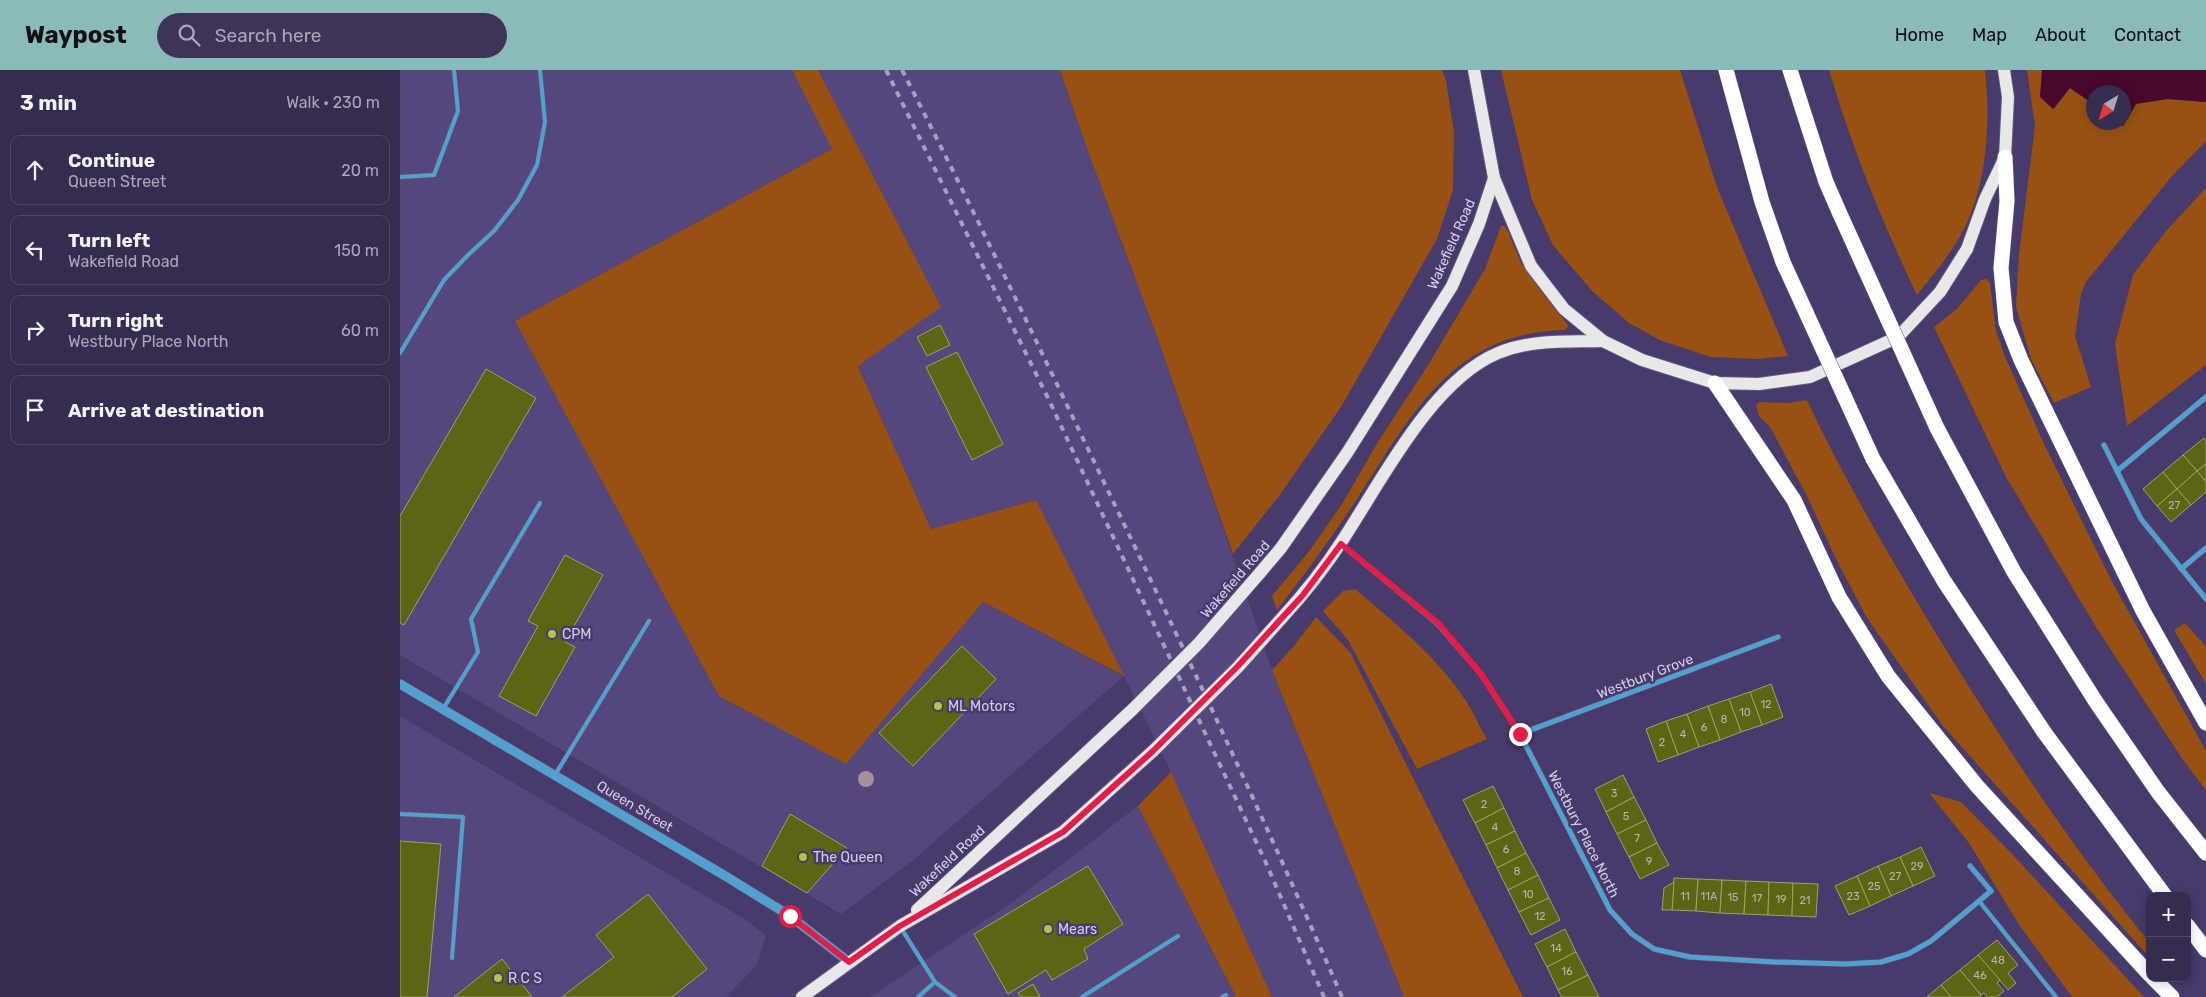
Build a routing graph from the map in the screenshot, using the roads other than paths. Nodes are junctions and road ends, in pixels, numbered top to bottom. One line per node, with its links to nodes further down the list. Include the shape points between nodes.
1 (454, 70): 8 (lane, via 458,111 434,175)
2 (540, 70): 11 (lane, via 545,122 537,165 518,200 494,231 444,280)
3 (1474, 70): 9 (main road)
4 (1726, 70): 31 (highway, bridge, via 1782,262 1873,459 1944,581 2044,732)
5 (1790, 70): 29 (highway, bridge, via 1826,182 1937,428 2014,572 2108,719 2158,792)
6 (2004, 70): 7 (main road, via 2008,97)
7 (2005, 157): 12 (main road, via 1967,249 1940,292 1898,337 1810,377 1759,384); 25 (highway, via 2007,201 2001,268 2006,322 2021,360 2143,610)
8 (400, 177)
9 (1494, 178): 10 (main road, via 1531,266 1564,309); 33 (main road, Wakefield Road, bridge, via 1479,224 1452,286 1347,453 1281,548 1199,643 1133,709)
10 (1603, 341): 12 (main road, via 1642,360); 17 (main road, Wakefield Road, via 1532,342 1497,353 1450,386 1411,434)
11 (400, 353)
12 (1715, 383): 39 (highway, via 1794,500 1839,597 1888,676 1977,786)
13 (2206, 397): 15 (street)
14 (2104, 445): 15 (street)
15 (2117, 471): 19 (street, via 2141,518)
16 (540, 503): 24 (lane, via 471,620 478,652)
17 (1341, 544): 26 (street, Westbury Place North, via 1438,623 1481,674); 33 (main road, Wakefield Road, bridge, via 1303,595 1238,666 1153,751 1063,832)
18 (2206, 548): 19 (street)
19 (2181, 569): 20 (street)
20 (2206, 599)
21 (649, 621): 27 (lane)
22 (1778, 638): 26 (street, Westbury Grove)
23 (400, 684): 24 (street, Queen Street)
24 (443, 709): 27 (street, Queen Street)
25 (2206, 723)
26 (1520, 734): 32 (street, Westbury Place North, via 1610,910 1632,934 1654,949 1690,957 1765,962 1881,962 1908,954 1930,942)
27 (555, 775): 38 (street, Queen Street, via 790,916)
28 (400, 814): 37 (lane, via 463,817)
29 (2206, 853)
30 (1970, 866): 32 (street, via 1991,891)
31 (2161, 892)
32 (1979, 901): 46 (lane)
33 (900, 926): 38 (main road, Wakefield Road); 40 (lane)
34 (2191, 930): 36 (highway)
35 (1178, 936): 45 (lane)
36 (2206, 950)
37 (452, 958)
38 (849, 962): 42 (main road, Wakefield Road)
39 (2146, 971)
40 (935, 982): 43 (lane); 44 (lane)
41 (2157, 982): 47 (highway)
42 (802, 997)
43 (918, 997)
44 (955, 997)
45 (1082, 997)
46 (2056, 997)
47 (2172, 997)

